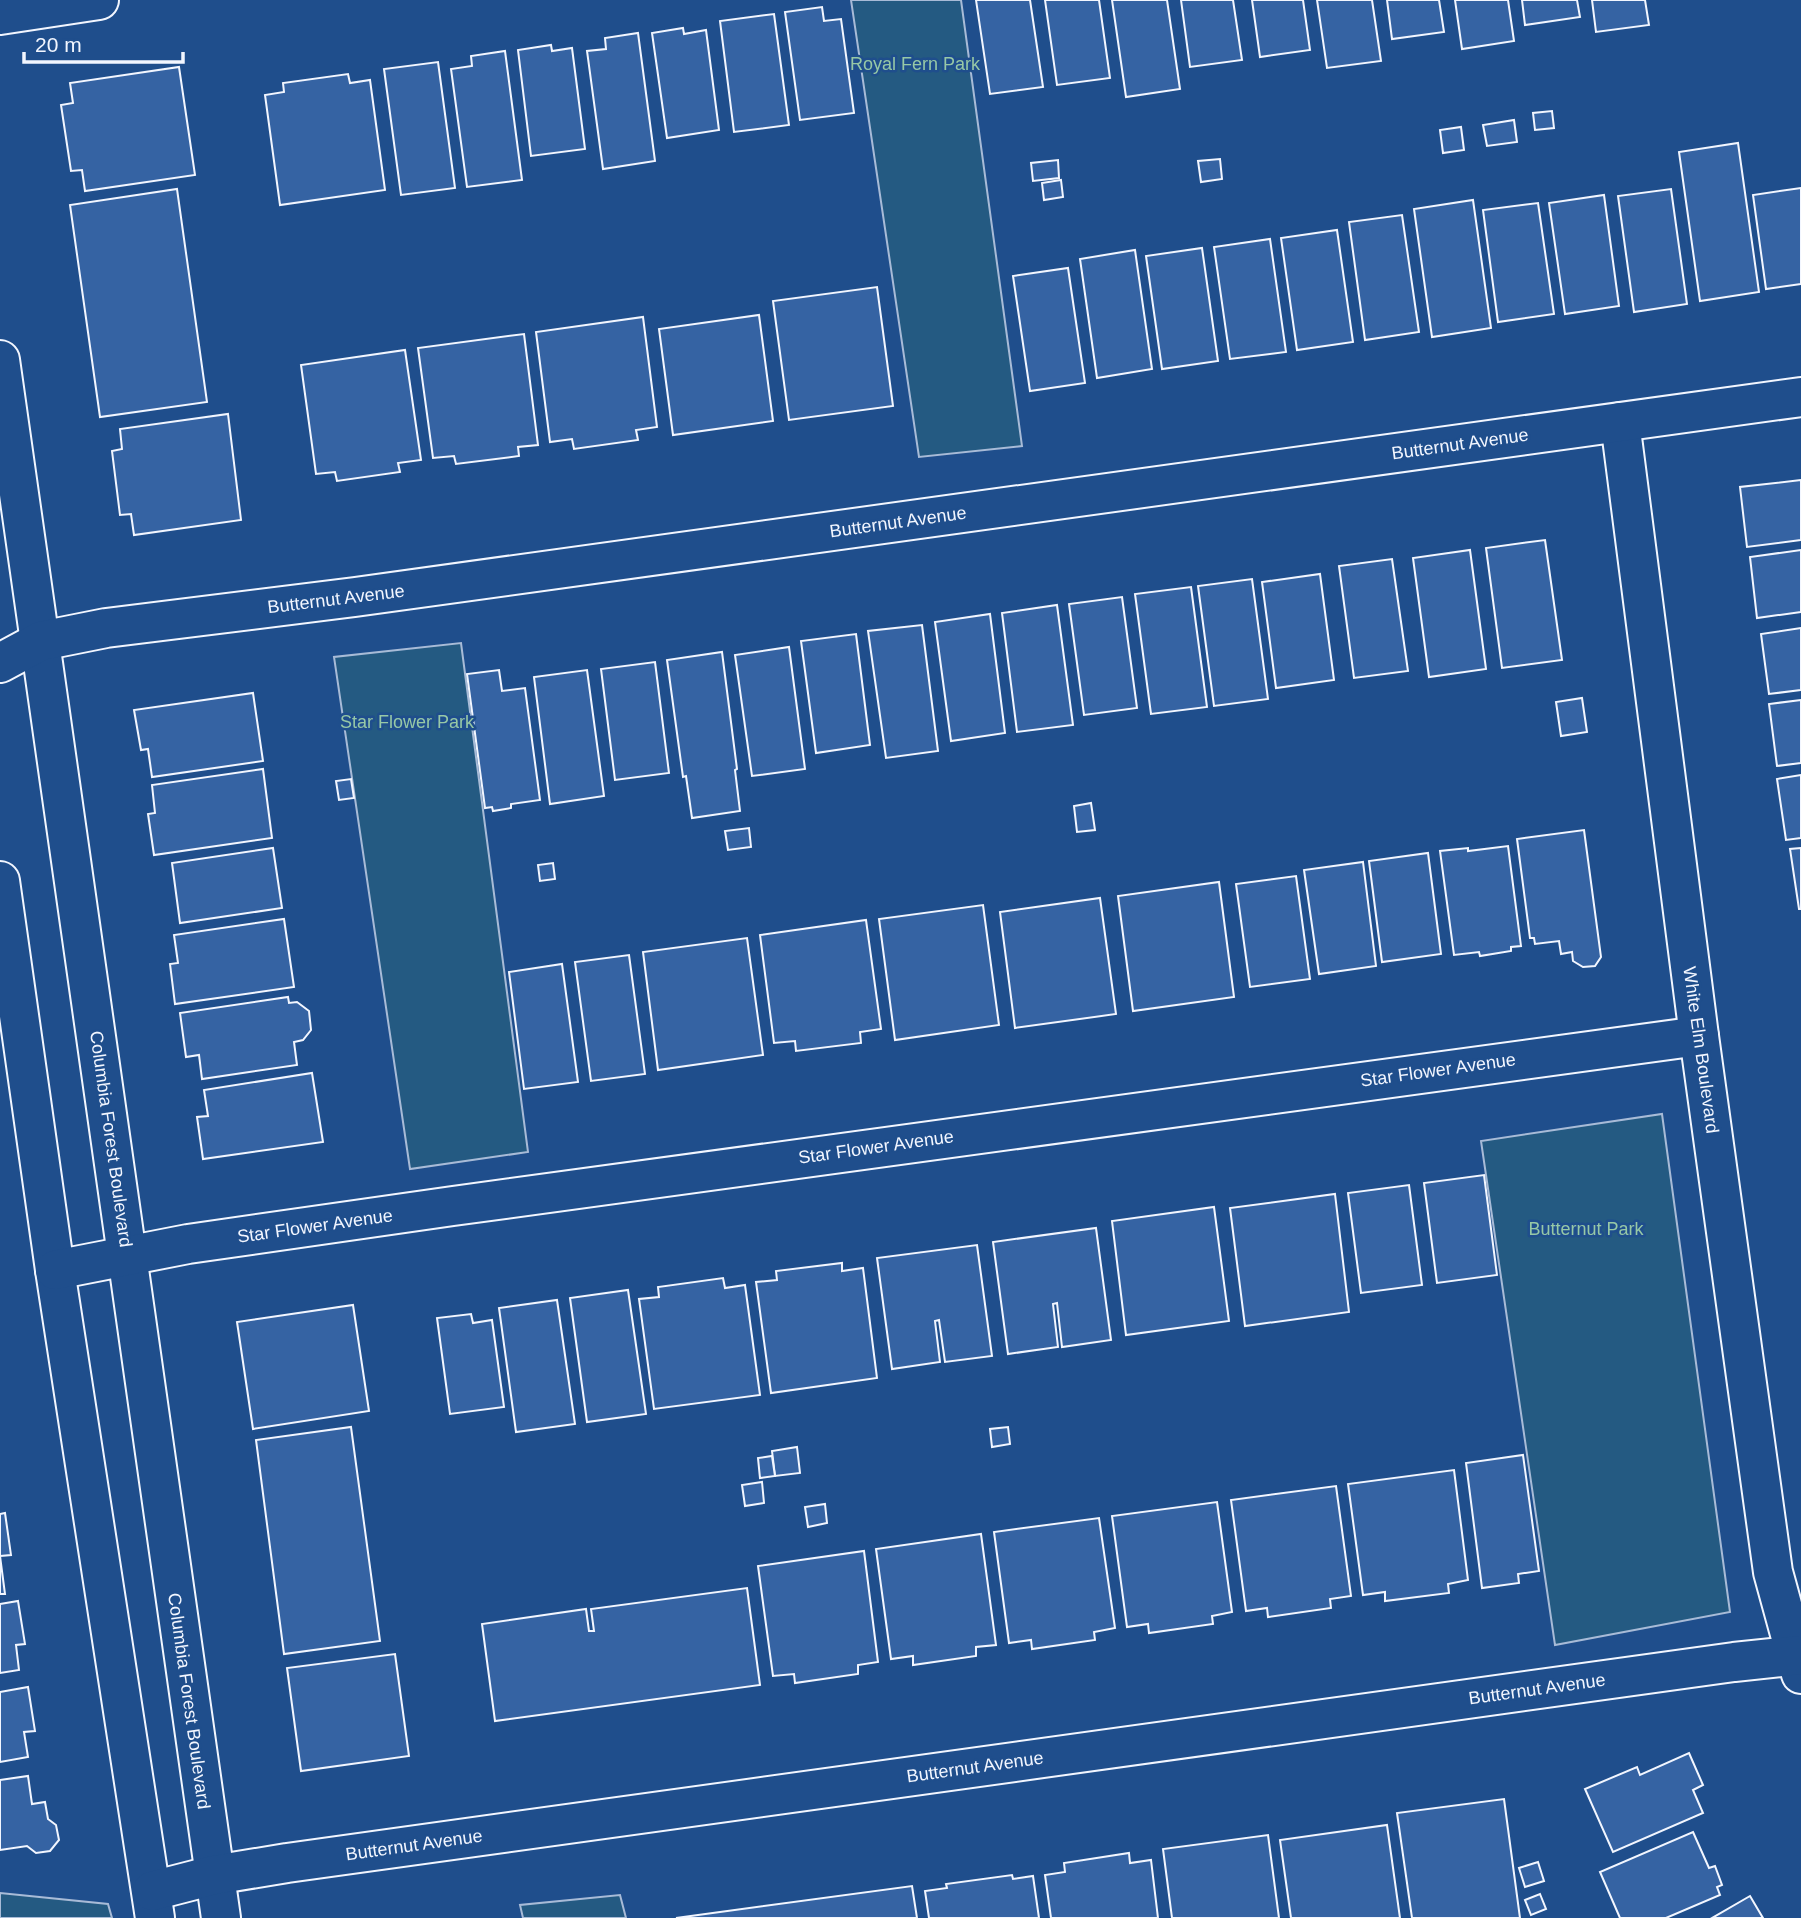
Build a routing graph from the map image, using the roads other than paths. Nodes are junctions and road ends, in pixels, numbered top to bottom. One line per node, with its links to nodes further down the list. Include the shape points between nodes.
1 (99, 0): 2 (street)
2 (0, 15)
3 (0, 360): 6 (street, Columbia Forest Boulevard)
4 (1801, 397): 5 (street, Butternut Avenue)
5 (1620, 422): 6 (street, Butternut Avenue, via 382,594 106,628); 9 (street, White Elm Boulevard)
6 (41, 641): 7 (street, Butternut Avenue); 10 (street, Columbia Forest Boulevard)
7 (0, 663)
8 (0, 881): 11 (street)
9 (1699, 1035): 10 (street, Star Flower Avenue, via 453,1206); 12 (street, White Elm Boulevard, via 1773,1572)
10 (127, 1257): 11 (street, Star Flower Avenue); 13 (street, Columbia Forest Boulevard)
11 (55, 1270): 14 (street)
12 (1799, 1662): 13 (street, Butternut Avenue, via 1678,1670)
13 (214, 1875): 14 (street, Butternut Avenue); 15 (street, Columbia Forest Boulevard)
14 (153, 1905)
15 (220, 1918)

